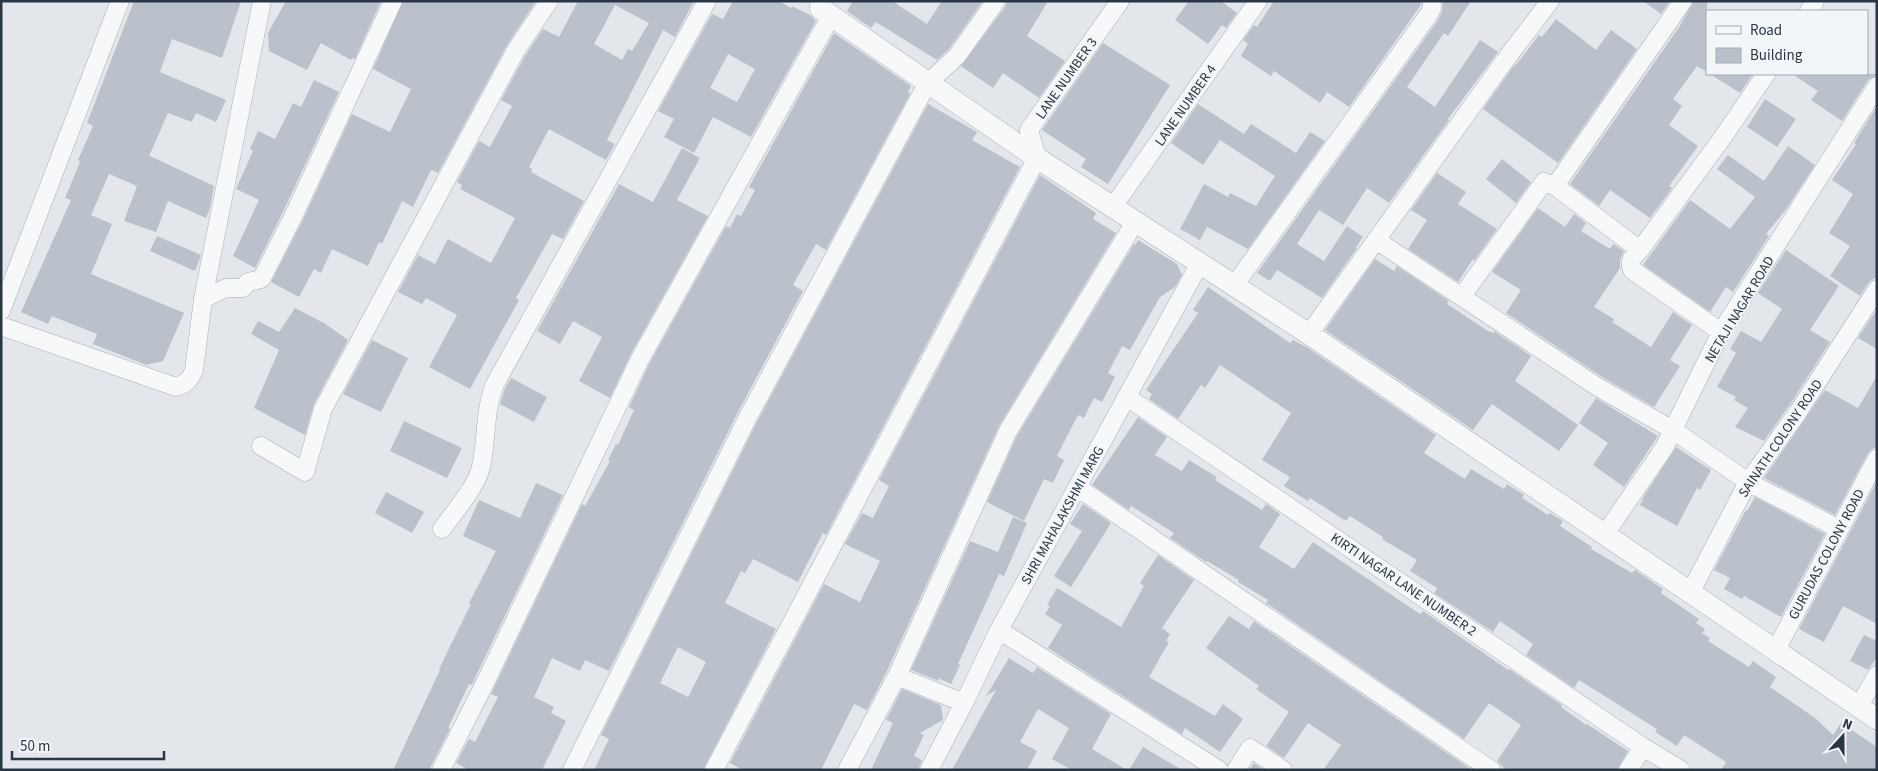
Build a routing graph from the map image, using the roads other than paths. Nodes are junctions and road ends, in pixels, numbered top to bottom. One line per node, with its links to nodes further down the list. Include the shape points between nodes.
1 (120, 1): 27 (street)
2 (262, 1): 26 (street)
3 (393, 1): 26 (street, via 263,276 248,282 243,288 226,288)
4 (549, 1): 33 (street, via 516,50 323,409 305,472)
5 (707, 1): 37 (street, via 495,384 489,398 480,468 473,484)
6 (996, 1): 14 (street, via 957,56)
7 (1120, 1): 16 (street, LANE NUMBER 3, via 1029,130)
8 (1258, 1): 18 (street, LANE NUMBER 4)
9 (1432, 1): 23 (street, via 1429,14)
10 (1550, 1): 20 (street)
11 (1683, 1): 17 (street)
12 (821, 7): 14 (street); 49 (street, via 640,359)
13 (1765, 75): 21 (street)
14 (927, 84): 16 (street); 50 (street, via 748,418)
15 (1877, 86): 29 (street, NETAJI NAGAR ROAD)
16 (1037, 158): 18 (street); 51 (street)
17 (1556, 186): 21 (street); 25 (street, via 1544,182)
18 (1112, 208): 19 (street)
19 (1135, 222): 22 (street); 44 (street, via 1008,431)
20 (1376, 240): 25 (street); 30 (street)
21 (1640, 250): 29 (street, via 1630,260 1632,270)
22 (1200, 263): 23 (street); 31 (street, SHRI MAHALAKSHMI MARG)
23 (1234, 286): 30 (street)
24 (1877, 289): 35 (street, SAINATH COLONY ROAD, via 1798,412)
25 (1462, 296): 32 (street, via 1596,386)
26 (203, 299): 28 (street, via 194,370 184,385 176,387)
27 (1, 312)
28 (1, 326)
29 (1721, 332): 32 (street, NETAJI NAGAR ROAD)
30 (1309, 334): 39 (street)
31 (1127, 397): 36 (street, SHRI MAHALAKSHMI MARG); 48 (street, KIRTI NAGAR LANE NUMBER 2)
32 (1673, 430): 35 (street); 39 (street, NETAJI NAGAR ROAD)
33 (261, 446)
34 (1877, 458): 38 (street, GURUDAS COLONY ROAD)
35 (1748, 482): 38 (street); 40 (street, SAINATH COLONY ROAD)
36 (1077, 487): 41 (street, SHRI MAHALAKSHMI MARG); 57 (street)
37 (442, 529)
38 (1839, 530): 42 (street, GURUDAS COLONY ROAD)
39 (1605, 534): 40 (street)
40 (1690, 591): 42 (street)
41 (999, 630): 45 (street, SHRI MAHALAKSHMI MARG); 54 (street)
42 (1776, 650): 46 (street)
43 (1877, 674): 46 (street)
44 (897, 676): 45 (street); 52 (street)
45 (964, 703): 53 (street, SHRI MAHALAKSHMI MARG)
46 (1858, 707): 47 (street)
47 (1877, 719)
48 (1643, 747): 58 (street); 59 (street, KIRTI NAGAR LANE NUMBER 2)
49 (441, 770)
50 (572, 770)
51 (714, 770)
52 (847, 770)
53 (929, 770)
54 (1219, 770)
55 (1236, 770): 56 (street, via 1250,748)
56 (1283, 770)
57 (1491, 770)
58 (1628, 770)
59 (1681, 770)

